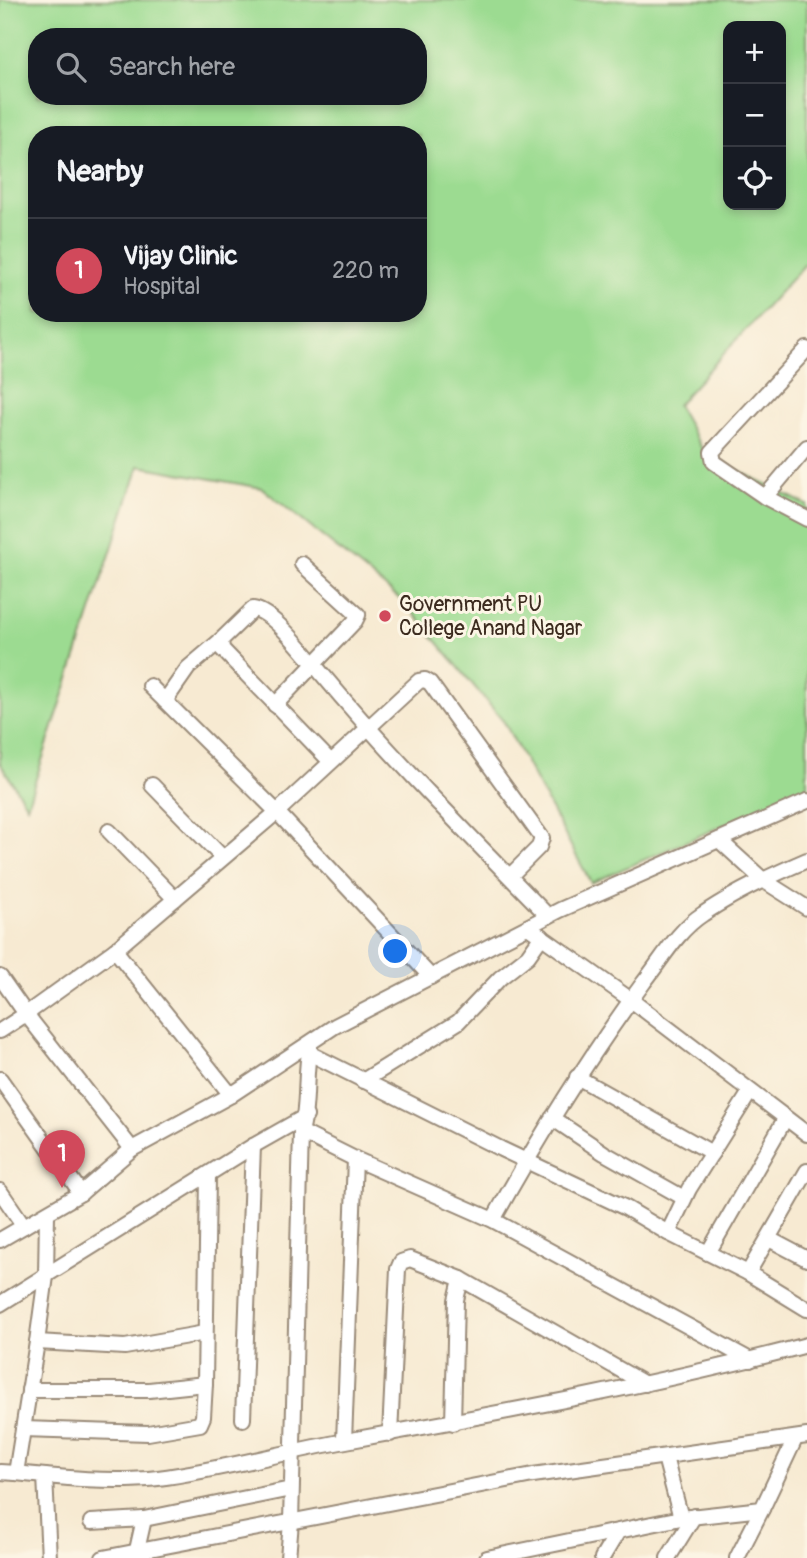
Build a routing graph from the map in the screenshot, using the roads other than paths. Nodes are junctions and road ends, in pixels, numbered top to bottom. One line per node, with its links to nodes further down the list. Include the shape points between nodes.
1 (807, 349): 3 (street, via 712,452 714,462)
2 (807, 447): 3 (street)
3 (765, 497): 4 (street)
4 (807, 519)
5 (302, 564): 7 (street, via 358,615)
6 (221, 640): 7 (street, via 253,608 258,609); 9 (street, via 188,668); 10 (street, via 222,649)
7 (313, 663): 10 (street); 11 (street)
8 (150, 686): 9 (street)
9 (165, 701): 15 (street)
10 (275, 705): 12 (street)
11 (367, 728): 12 (street); 20 (street); 20 (street, via 419,681 430,683 541,838 541,844)
12 (330, 761): 15 (street)
13 (152, 785): 18 (street)
14 (807, 801): 17 (street)
15 (277, 812): 18 (street); 29 (street)
16 (109, 831): 22 (street)
17 (719, 840): 21 (street); 24 (street)
18 (222, 857): 22 (street)
19 (807, 860): 21 (street)
20 (510, 876): 24 (street)
21 (764, 880): 23 (street); 30 (street, via 702,914 679,936)
22 (175, 899): 27 (street)
23 (807, 908)
24 (548, 916): 25 (street)
25 (528, 927): 26 (street); 29 (street)
26 (542, 936): 30 (street); 36 (street, via 528,956 458,1021)
27 (115, 950): 31 (street); 38 (street)
28 (0, 977): 31 (street)
29 (430, 977): 33 (street, via 335,1026)
30 (631, 1000): 34 (street); 37 (street)
31 (26, 1014): 32 (street); 45 (street)
32 (0, 1031)
33 (310, 1048): 36 (street); 38 (street); 39 (street)
34 (577, 1077): 40 (street); 46 (street)
35 (0, 1079): 53 (street)
36 (363, 1081): 48 (street)
37 (750, 1092): 41 (street); 46 (street)
38 (231, 1095): 45 (street)
39 (306, 1116): 42 (street); 44 (street)
40 (552, 1118): 48 (street); 54 (street)
41 (785, 1119): 43 (street); 61 (street)
42 (301, 1132): 47 (street); 81 (street)
43 (807, 1134)
44 (253, 1146): 50 (street); 75 (street)
45 (132, 1149): 53 (street)
46 (712, 1153): 54 (street)
47 (355, 1159): 56 (street); 80 (street)
48 (526, 1161): 56 (street); 58 (street)
49 (807, 1171): 51 (street)
50 (208, 1176): 64 (street); 68 (street)
51 (803, 1189): 59 (street)
52 (0, 1191): 57 (street)
53 (81, 1193): 55 (street)
54 (684, 1199): 58 (street)
55 (47, 1214): 57 (street); 64 (street)
56 (493, 1220): 71 (street)
57 (24, 1226): 60 (street)
58 (668, 1233): 61 (street)
59 (769, 1239): 62 (street); 63 (street)
60 (0, 1240)
61 (708, 1253): 63 (street)
62 (807, 1259)
63 (748, 1273): 67 (street)
64 (46, 1276): 66 (street); 69 (street)
65 (461, 1279): 73 (street); 76 (street, via 456,1300); 78 (street, via 413,1259 398,1265)
66 (0, 1304)
67 (807, 1309)
68 (205, 1333): 69 (street, via 125,1347); 72 (street)
69 (37, 1342): 74 (street)
70 (807, 1345): 71 (street)
71 (750, 1360): 73 (street)
72 (205, 1384): 74 (street, via 149,1390); 77 (street, via 203,1417 197,1426 148,1433)
73 (646, 1384): 76 (street)
74 (29, 1391): 77 (street)
75 (243, 1419)
76 (453, 1423): 78 (street)
77 (23, 1429): 84 (street)
78 (390, 1434): 80 (street)
79 (801, 1438): 82 (street); 87 (street)
80 (344, 1441): 81 (street)
81 (292, 1452): 85 (street, via 158,1478); 86 (street)
82 (665, 1457): 88 (street); 91 (street, via 533,1475)
83 (0, 1472): 84 (street)
84 (16, 1473): 85 (street)
85 (45, 1476): 95 (street)
86 (291, 1489): 89 (street); 91 (street)
87 (762, 1509): 88 (street); 102 (street)
88 (687, 1517): 92 (street); 101 (street)
89 (144, 1519): 90 (street); 94 (street)
90 (91, 1522)
91 (291, 1522): 94 (street); 97 (street)
92 (617, 1533): 93 (street); 100 (street)
93 (553, 1545): 98 (street); 99 (street)
94 (137, 1550): 96 (street)
95 (49, 1558)
96 (103, 1558)
97 (288, 1558)
98 (487, 1558)
99 (542, 1558)
100 (602, 1558)
101 (668, 1558)
102 (737, 1558)

